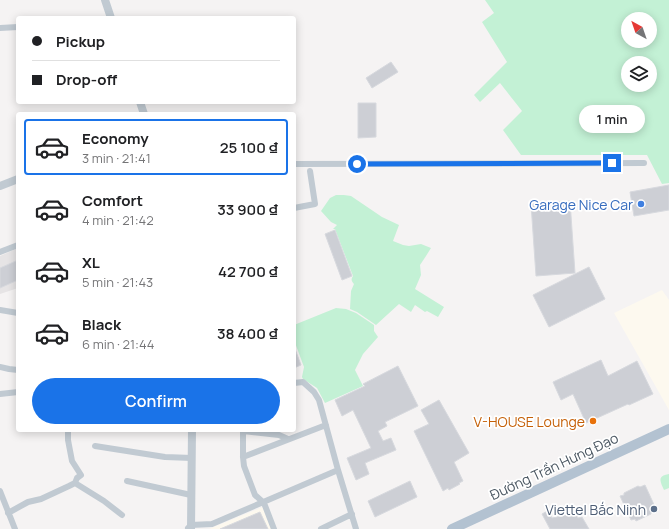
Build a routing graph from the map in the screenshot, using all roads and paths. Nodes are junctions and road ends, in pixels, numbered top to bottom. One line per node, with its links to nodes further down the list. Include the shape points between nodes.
1 (105, 0): 2 (street)
2 (110, 16)
3 (16, 27): 4 (street)
4 (0, 28)
5 (644, 163): 6 (street)
6 (296, 164)
7 (310, 171): 10 (street, via 315,204)
8 (16, 180): 9 (street)
9 (0, 186)
10 (296, 208)
11 (16, 246): 12 (street)
12 (0, 252)
13 (0, 310): 14 (street)
14 (16, 313)
15 (0, 368): 16 (street)
16 (16, 370)
17 (296, 383): 20 (street, via 303,382 314,392)
18 (16, 392): 19 (street)
19 (0, 394)
20 (326, 425): 26 (street); 30 (street)
21 (669, 429): 44 (main road, Đường Trần Hưng Đạo)
22 (68, 432): 32 (street, via 72,460 81,475)
23 (192, 432): 29 (street)
24 (243, 432): 28 (street)
25 (257, 432): 26 (street)
26 (288, 439): 28 (street)
27 (95, 446): 29 (street, via 165,457)
28 (243, 457): 35 (street, via 247,477 255,495)
29 (192, 458): 34 (street)
30 (338, 470): 35 (street); 37 (street)
31 (127, 481): 34 (street)
32 (75, 483): 36 (street); 38 (street)
33 (0, 492): 36 (street)
34 (191, 495): 39 (street)
35 (264, 503): 39 (street, via 212,524); 41 (street)
36 (8, 513): 40 (street)
37 (352, 514): 42 (street); 43 (street)
38 (122, 515)
39 (190, 528)
40 (15, 529)
41 (274, 529)
42 (322, 529)
43 (356, 529)
44 (452, 529)

